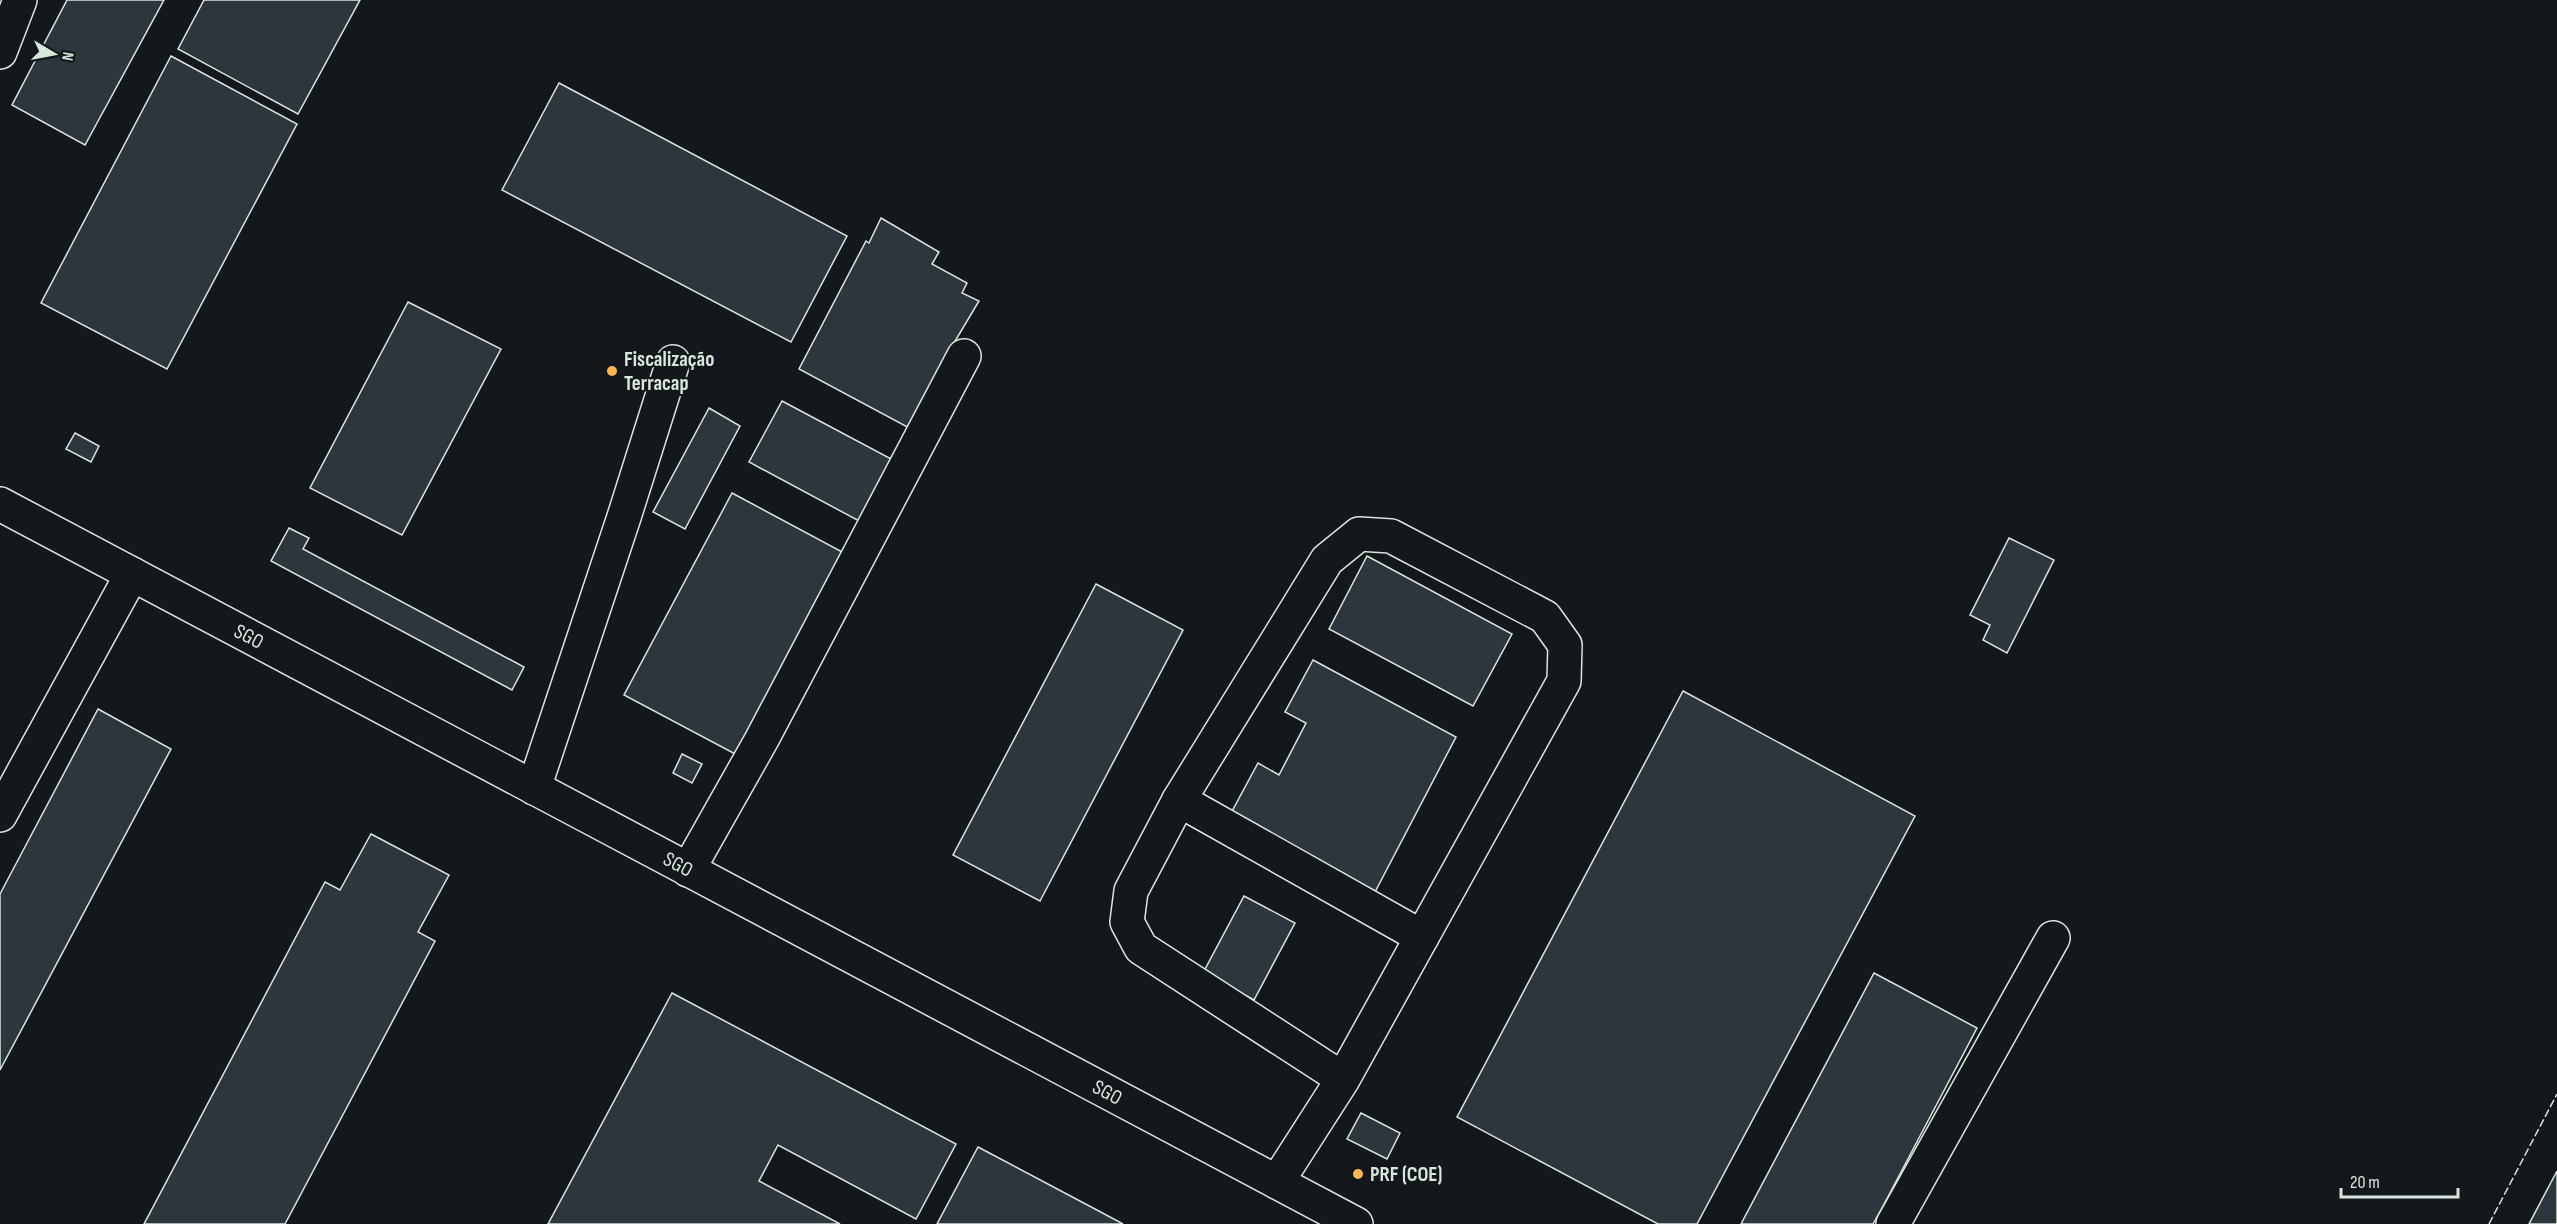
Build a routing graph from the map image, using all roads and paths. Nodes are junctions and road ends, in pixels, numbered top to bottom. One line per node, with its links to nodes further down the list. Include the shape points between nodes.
1 (20, 0): 2 (lane)
2 (0, 52)
3 (964, 357): 10 (lane, via 762,739)
4 (673, 362): 7 (lane)
5 (0, 504): 6 (lane, SGO)
6 (132, 574): 7 (lane, SGO); 9 (lane)
7 (534, 788): 10 (lane, SGO)
8 (1179, 800): 11 (lane); 11 (lane, via 1327,560 1359,534 1391,536 1545,617 1565,645 1564,681); 13 (lane, via 1131,891 1127,922 1141,948)
9 (0, 815)
10 (688, 870): 14 (lane, SGO)
11 (1422, 937): 13 (lane)
12 (2053, 938): 16 (lane)
13 (1343, 1079): 14 (lane)
14 (1277, 1182): 15 (lane, SGO)
15 (1356, 1224)
16 (1893, 1224)

